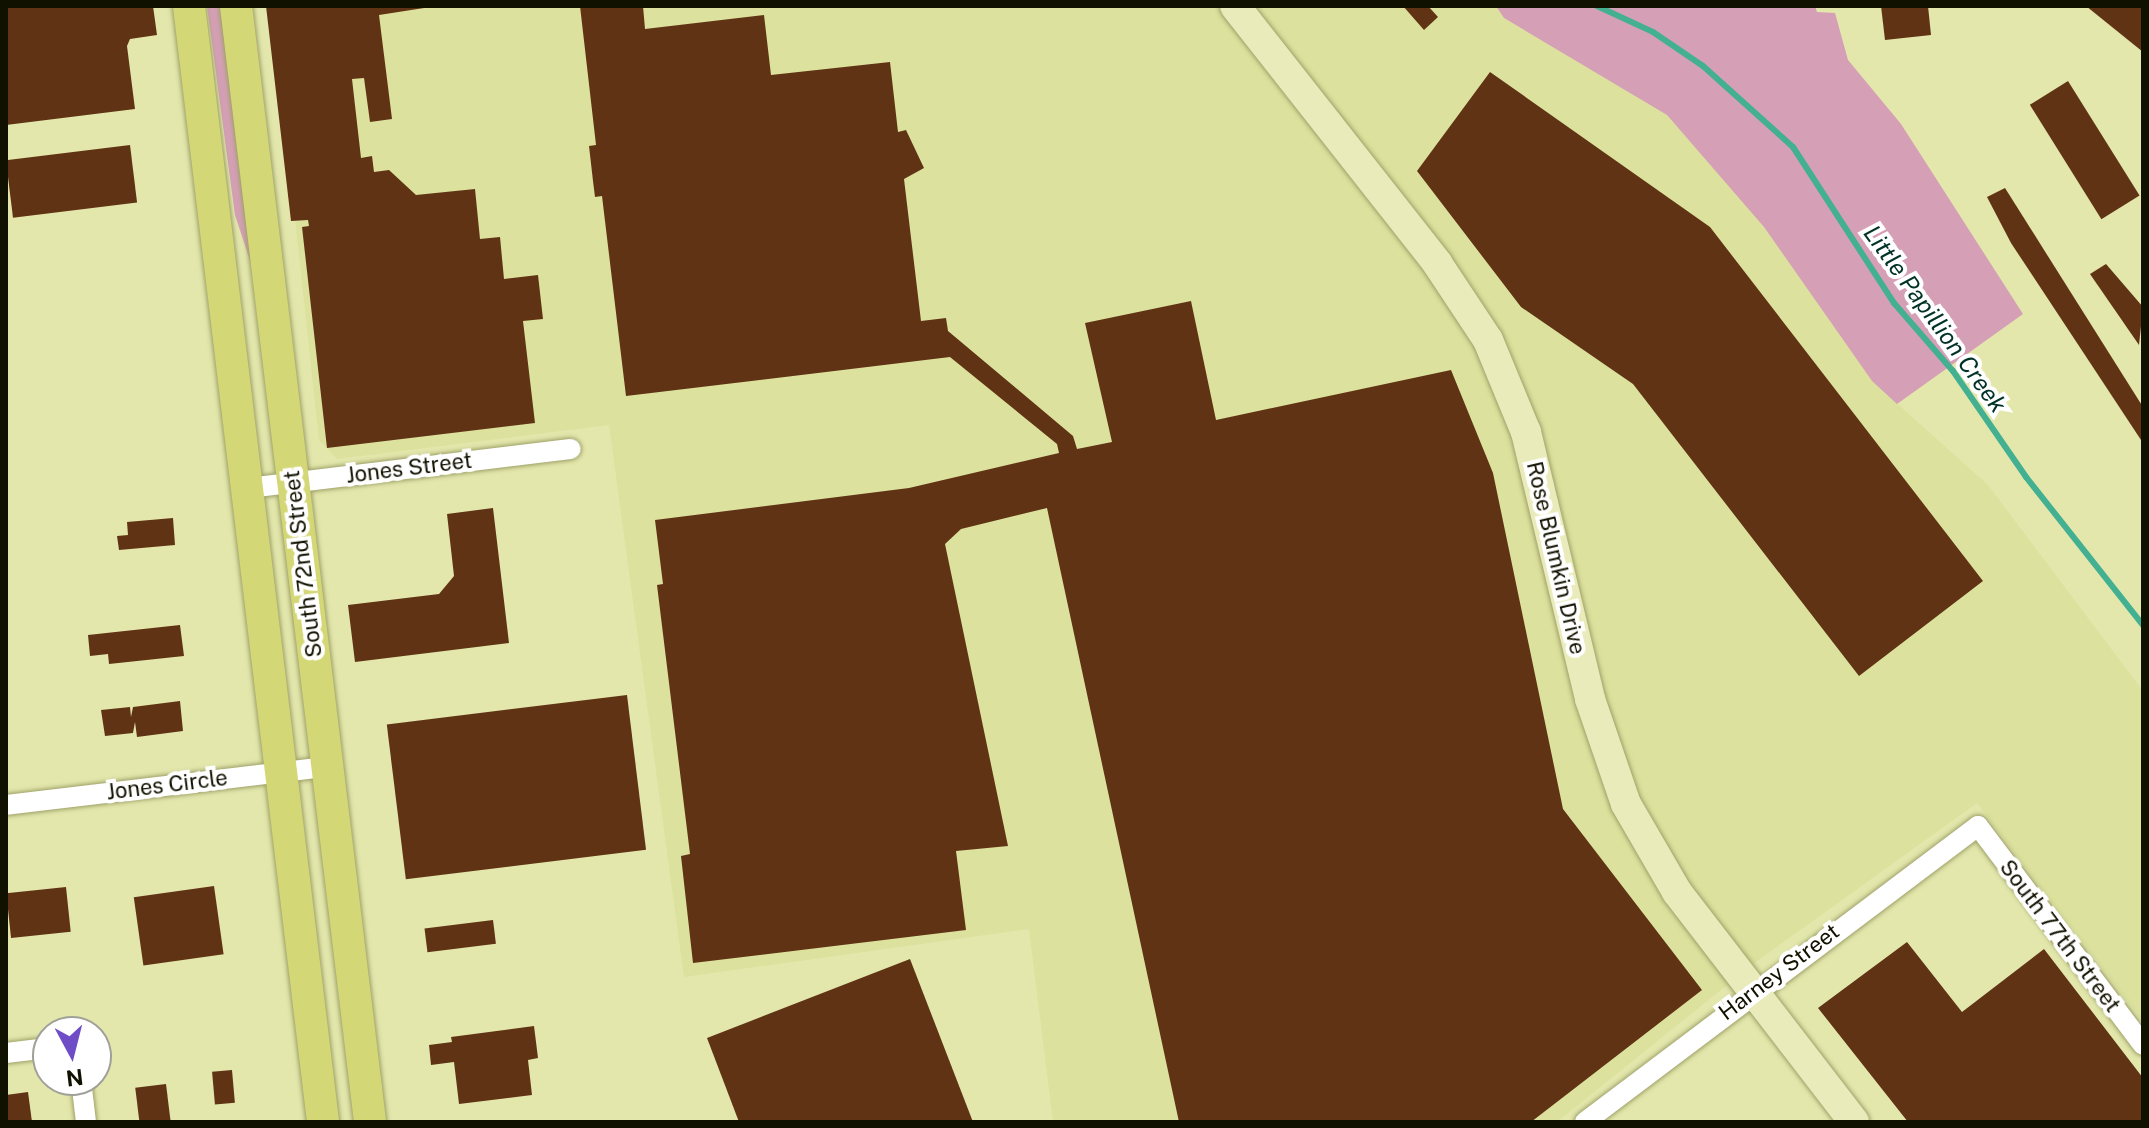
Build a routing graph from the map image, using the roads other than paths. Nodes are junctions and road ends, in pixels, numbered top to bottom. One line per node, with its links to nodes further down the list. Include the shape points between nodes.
1 (189, 6): 6 (main road, South 72nd Street)
2 (236, 6): 5 (main road, South 72nd Street)
3 (1235, 6): 11 (main road, Rose Blumkin Drive, via 1437,263 1488,340 1536,468 1590,699 1616,780 1677,892)
4 (571, 449): 5 (street, Jones Street)
5 (293, 482): 6 (street, Jones Street); 7 (main road, South 72nd Street)
6 (248, 488): 8 (main road, South 72nd Street)
7 (327, 767): 8 (street, Jones Circle); 18 (main road, South 72nd Street)
8 (282, 771): 9 (street, Jones Circle); 17 (main road, South 72nd Street)
9 (6, 805)
10 (1978, 826): 11 (street, Harney Street); 12 (street, South 77th Street)
11 (1752, 992): 19 (street, Harney Street); 20 (main road, Rose Blumkin Drive)
12 (2143, 1045)
13 (32, 1050): 14 (street)
14 (6, 1053)
15 (83, 1096): 16 (street)
16 (86, 1122)
17 (323, 1122)
18 (370, 1122)
19 (1585, 1122)
20 (1854, 1122)

